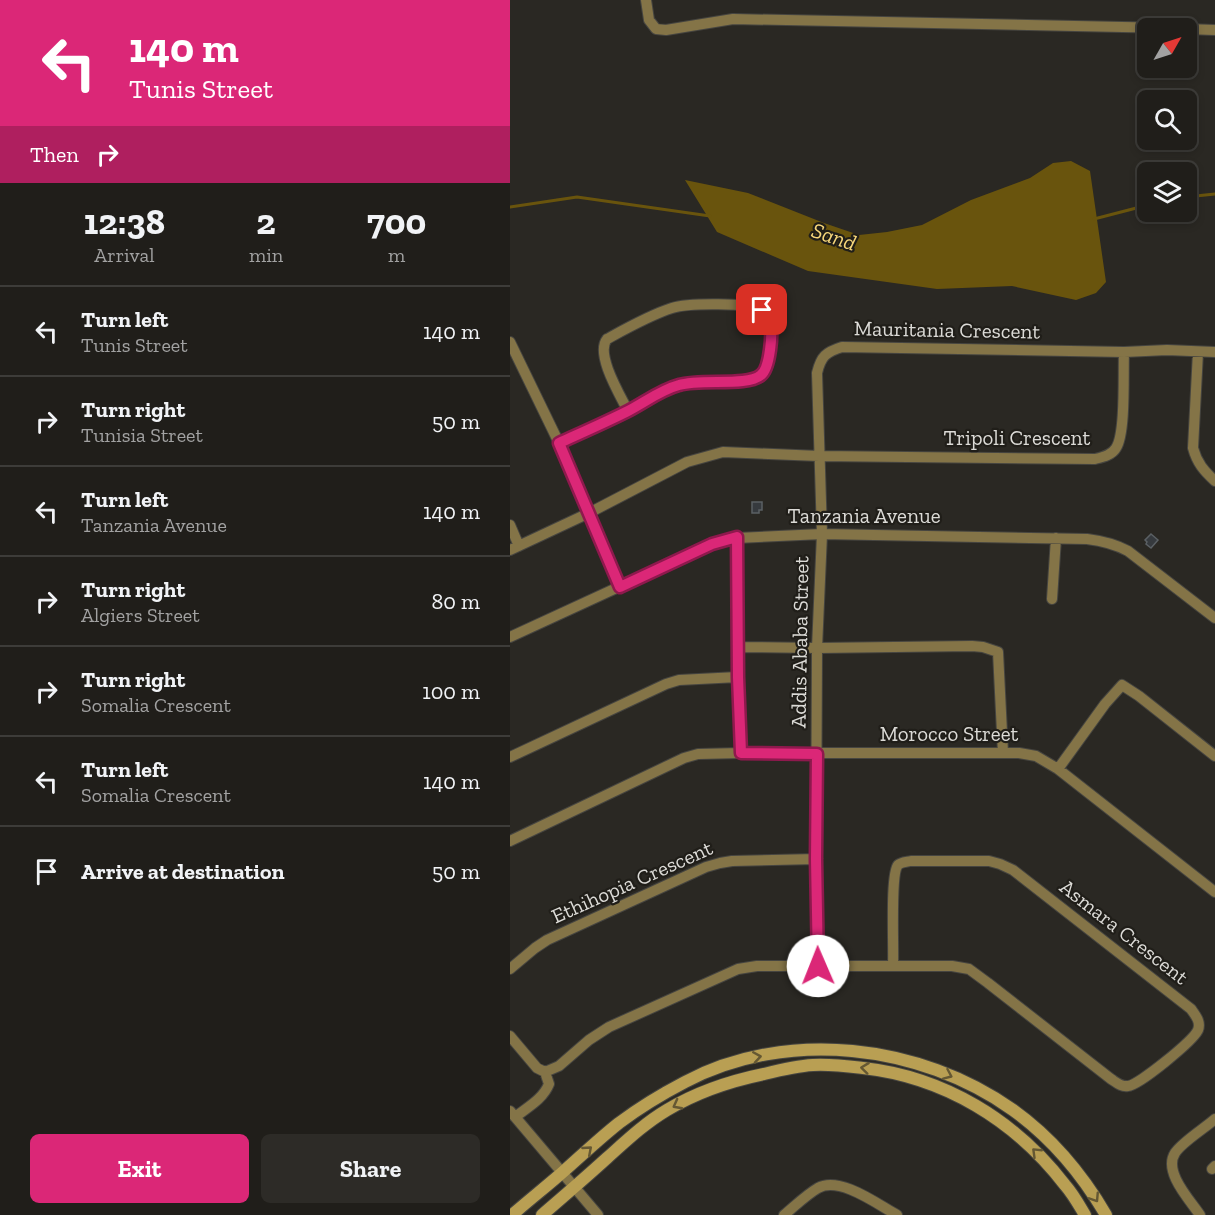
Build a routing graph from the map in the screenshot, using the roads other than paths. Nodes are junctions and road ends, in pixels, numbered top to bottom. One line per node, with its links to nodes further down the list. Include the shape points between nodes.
1 (646, 0): 2 (street, via 649,20 656,29 666,30 734,19)
2 (1137, 27)
3 (1197, 29): 4 (street)
4 (1215, 30)
5 (510, 342): 10 (street)
6 (1124, 352): 7 (street, Mauritania Crescent); 11 (street, Tripoli Crescent, via 1122,430 1116,449 1103,457); 11 (street, Mauritania Crescent, via 873,347 832,350 825,355 817,373)
7 (1198, 352): 8 (street, Mauritania Crescent); 12 (street, via 1193,448 1202,469)
8 (1215, 352)
9 (628, 411): 9 (street, via 681,384 747,381 764,373 771,334 767,316 755,307 735,305 674,307 606,339 604,359); 10 (street)
10 (559, 443): 13 (street)
11 (819, 456): 13 (street, Tripoli Crescent, via 723,452 706,456); 15 (street, Mauritania Crescent)
12 (1215, 481)
13 (589, 513): 18 (street, Tripoli Crescent); 19 (street)
14 (510, 525): 18 (street)
15 (822, 534): 16 (street, Tanzania Avenue); 17 (street, Tanzania Avenue); 24 (street, Addis Ababa Street)
16 (737, 537): 19 (street, Tanzania Avenue, via 712,544); 23 (street)
17 (1056, 538): 20 (street); 21 (street, Tanzania Avenue, via 1117,545)
18 (515, 548)
19 (620, 587): 22 (street, Tanzania Avenue)
20 (1052, 599)
21 (1215, 618)
22 (510, 638)
23 (738, 646): 24 (street); 25 (street)
24 (817, 648): 27 (street, via 972,646 998,652); 28 (street, Addis Ababa Street)
25 (738, 677): 26 (street); 30 (street, via 666,684)
26 (741, 753): 28 (street, Morocco Street); 32 (street, Morocco Street, via 684,758)
27 (1003, 753): 28 (street, Morocco Street); 31 (street, Morocco Street, via 1027,754)
28 (817, 754): 33 (street, Addis Ababa Street)
29 (1215, 756): 31 (street, via 1122,685)
30 (510, 757)
31 (1059, 769): 34 (street, Morocco Street)
32 (510, 841)
33 (816, 859): 36 (street, Addis Ababa Street); 37 (street, Ethihopia Crescent, via 732,861 706,867 547,940)
34 (1215, 892)
35 (893, 965): 35 (street, Asmara Crescent, via 969,969 1125,1087 1141,1081 1198,1030 1197,1017 1191,1009 1013,870 989,861 911,861 896,867); 36 (street)
36 (818, 966): 39 (street, via 738,969 609,1027 559,1066)
37 (510, 969)
38 (510, 1036): 39 (street)
39 (545, 1072): 40 (street, via 547,1089)
40 (512, 1114): 43 (street)
41 (1211, 1122): 42 (street); 52 (street, via 1175,1153 1172,1164 1176,1180)
42 (1215, 1134)
43 (563, 1172): 44 (street); 45 (street); 51 (street, one-way to 51, via 620,1123 686,1082 743,1059 825,1049 909,1061 979,1089 1013,1110 1057,1148 1080,1174)
44 (574, 1187): 46 (street); 47 (street); 50 (street, one-way to 44, via 1047,1162 990,1114 927,1082 884,1070 840,1065 813,1065 741,1078 687,1099 637,1131)
45 (512, 1215)
46 (542, 1215)
47 (598, 1215)
48 (784, 1215): 49 (street, via 820,1187 830,1185 854,1191)
49 (897, 1215)
50 (1085, 1215)
51 (1106, 1215)
52 (1200, 1215)

